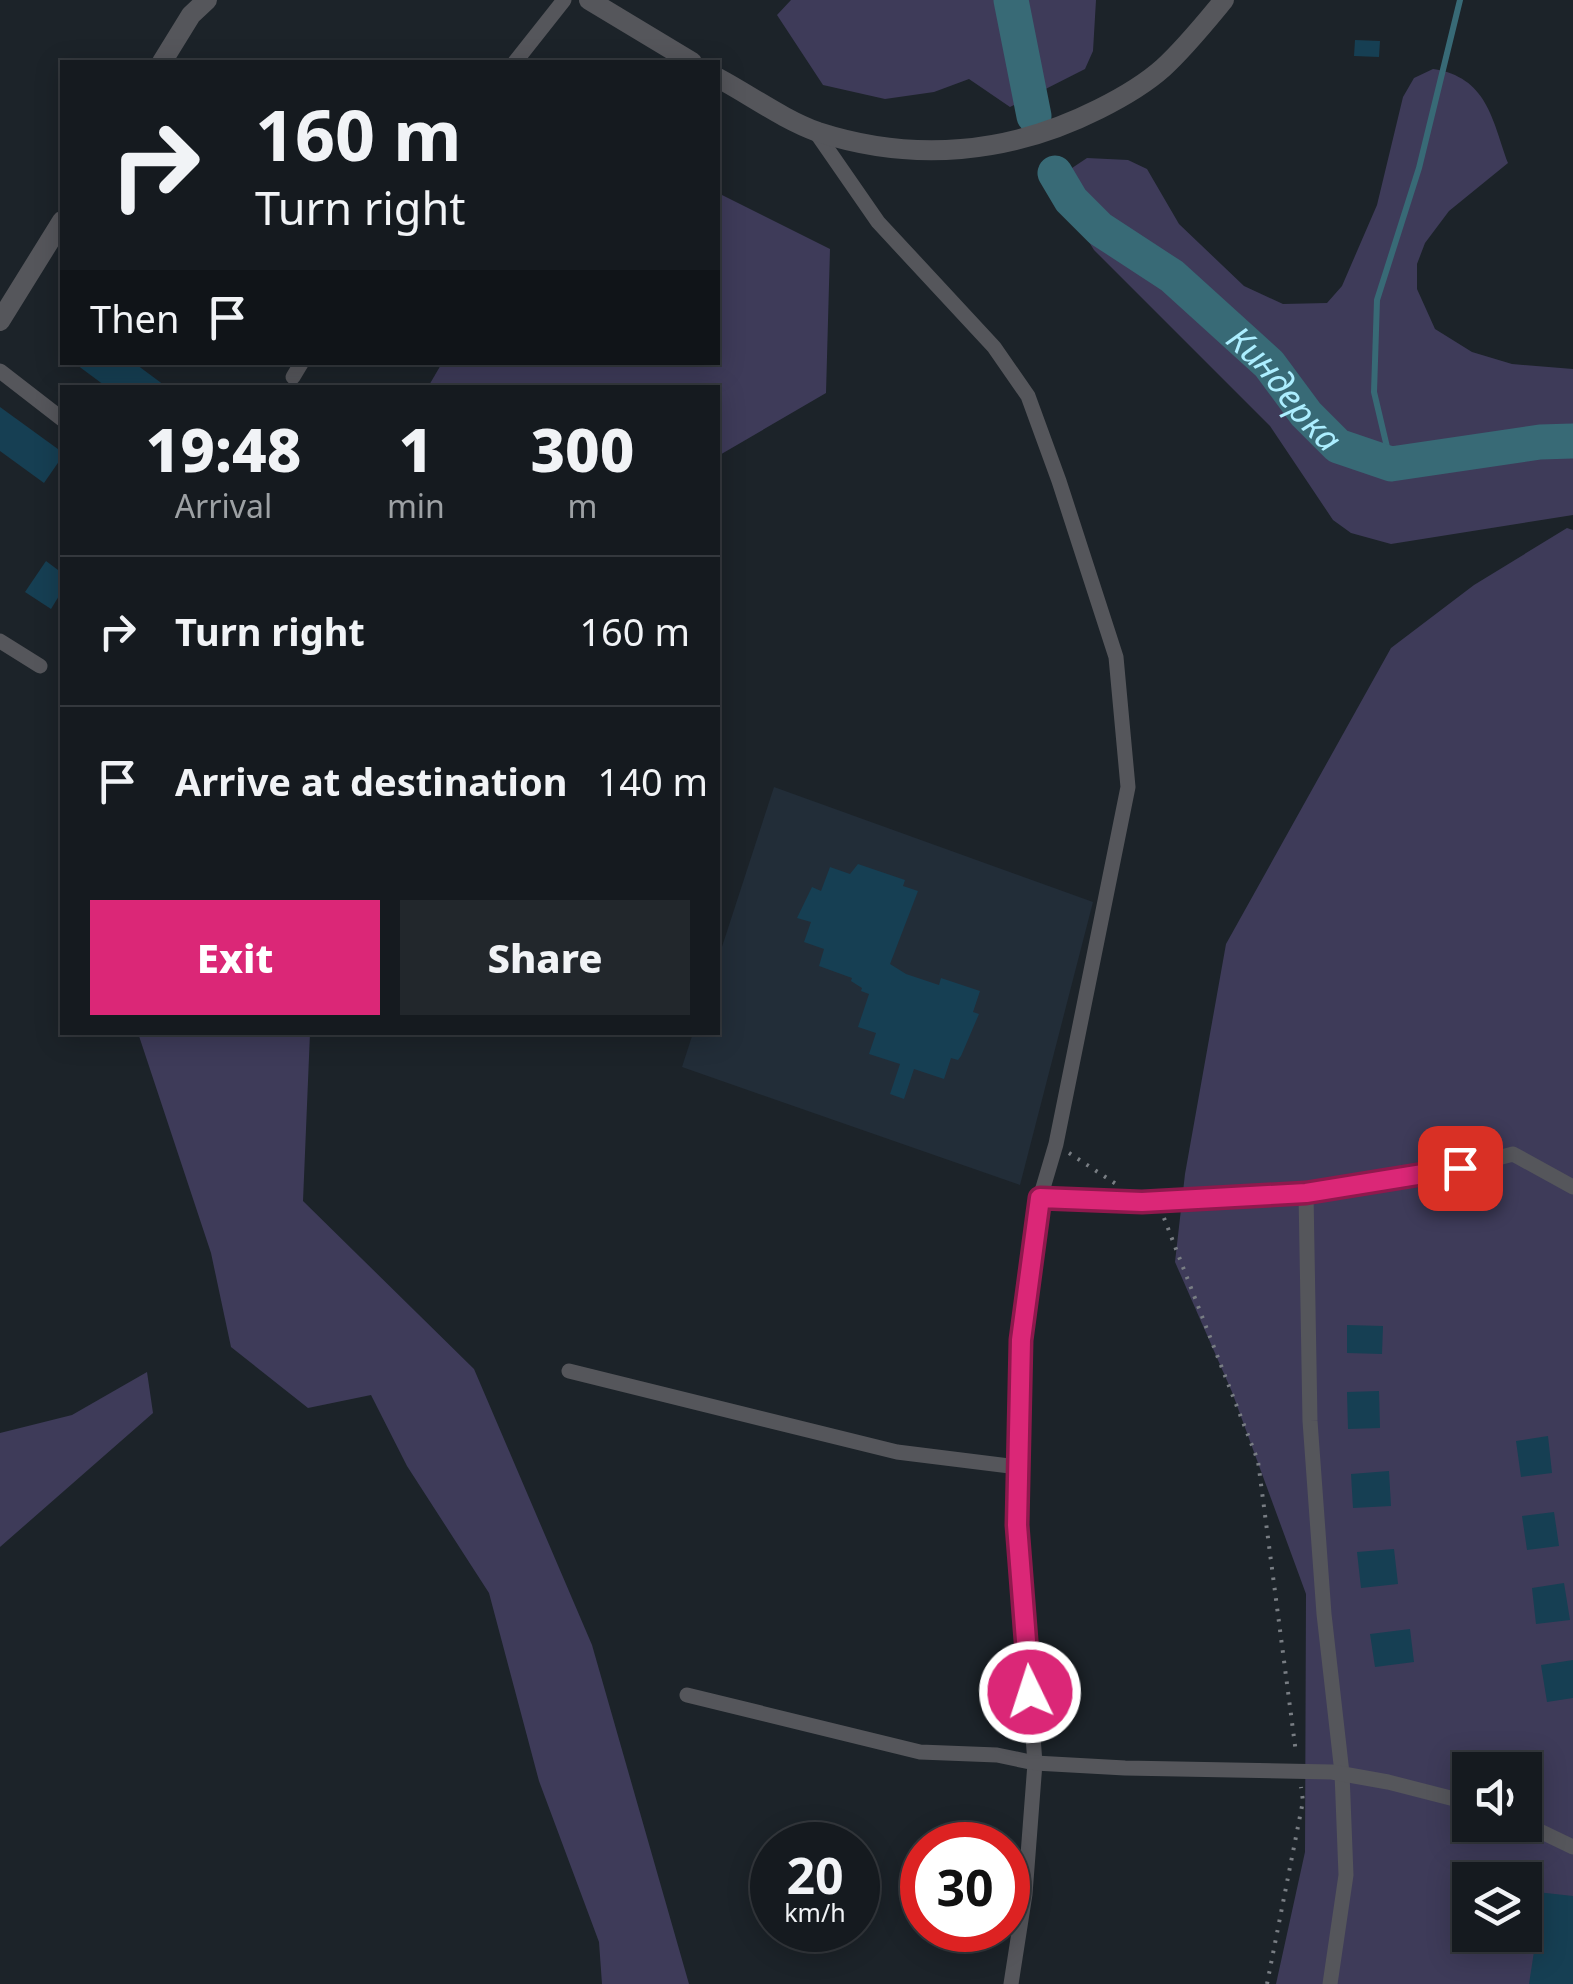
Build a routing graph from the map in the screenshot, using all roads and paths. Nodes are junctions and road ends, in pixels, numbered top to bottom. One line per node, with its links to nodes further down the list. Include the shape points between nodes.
1 (207, 0): 5 (street)
2 (564, 0): 6 (street)
3 (589, 0): 7 (street)
4 (1224, 0): 9 (street, via 1136,88 1032,138 934,152 881,148)
5 (163, 60)
6 (517, 60)
7 (689, 60)
8 (720, 79): 9 (street)
9 (816, 131): 16 (street, via 878,222 994,347 1028,396 1116,658 1128,787)
10 (60, 224): 11 (street)
11 (0, 321)
12 (0, 371): 13 (street)
13 (60, 416)
14 (0, 641): 15 (street)
15 (40, 666)
16 (1056, 1144): 19 (street); 20 (path)
17 (1573, 1187): 18 (street, via 1514,1154 1430,1176)
18 (1306, 1193): 20 (street); 26 (street, via 1310,1421)
19 (1040, 1198): 20 (street); 22 (street, via 1021,1340)
20 (1142, 1202): 25 (path, via 1163,1215 1258,1461)
21 (569, 1371): 22 (street, via 897,1452)
22 (1018, 1467): 24 (street)
23 (687, 1694): 24 (street, via 920,1752)
24 (1035, 1763): 25 (street); 30 (street)
25 (1298, 1772): 26 (street); 31 (path, via 1303,1801)
26 (1342, 1774): 27 (street); 32 (street, via 1346,1875)
27 (1452, 1799)
28 (1542, 1832): 29 (street)
29 (1573, 1848)
30 (1011, 1984)
31 (1267, 1984)
32 (1330, 1984)

